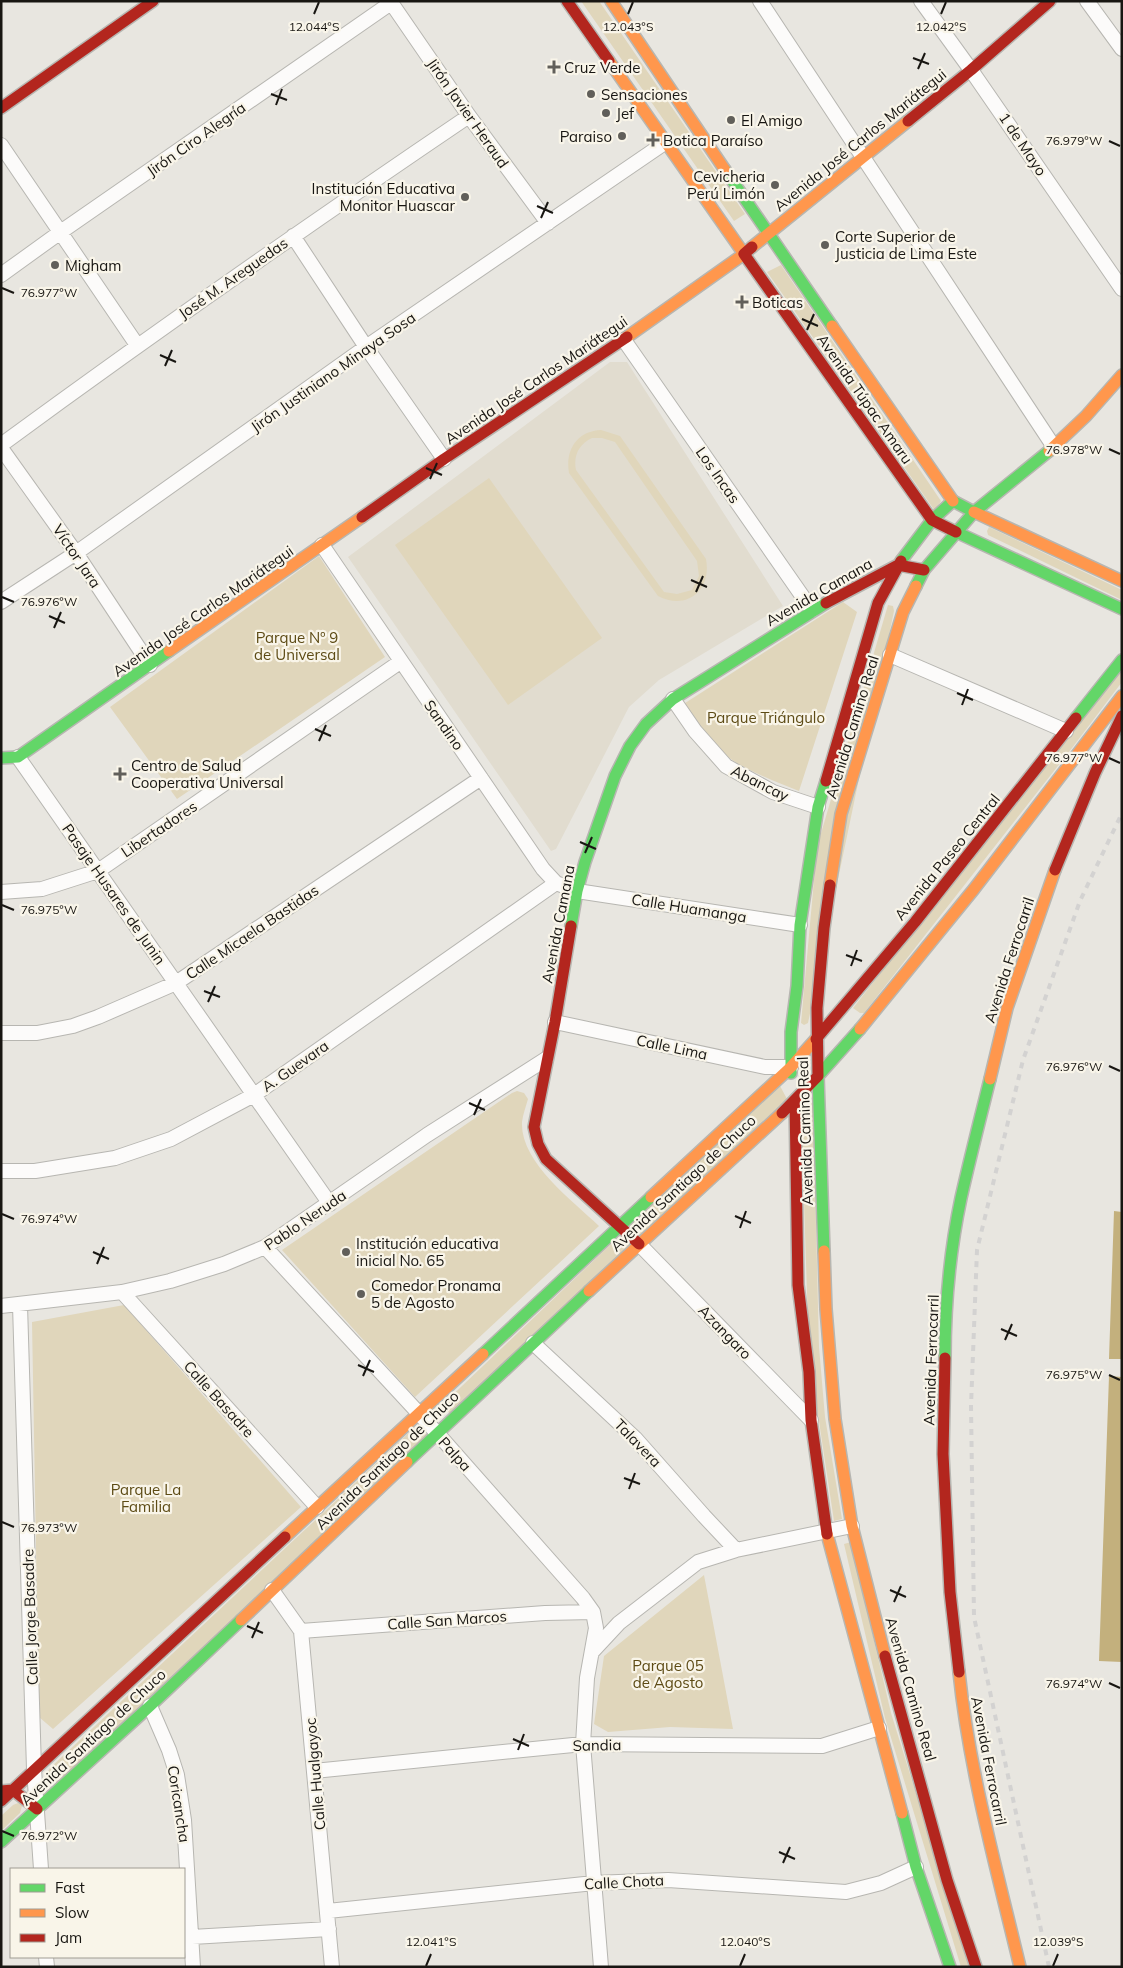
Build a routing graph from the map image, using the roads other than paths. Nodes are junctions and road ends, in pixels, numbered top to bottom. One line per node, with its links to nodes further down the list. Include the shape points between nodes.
1 (153, 1): 11 (main road)
2 (567, 1): 13 (main road, Avenida Túpac Amaru)
3 (611, 1): 18 (main road, Avenida Túpac Amaru)
4 (760, 1): 15 (street)
5 (921, 1): 10 (street, 1 de Mayo)
6 (1050, 1): 10 (main road, Avenida José Carlos Mariátegui)
7 (1088, 1): 9 (street)
8 (391, 2): 12 (street, Jirón Javier Heraud); 17 (street, Jirón Ciro Alegría)
9 (1122, 49)
10 (971, 70): 15 (main road, Avenida José Carlos Mariátegui); 22 (street, 1 de Mayo)
11 (1, 108)
12 (469, 116): 16 (street, Jirón Javier Heraud); 19 (street, José M. Areguedas)
13 (666, 142): 16 (street, Jirón Justiniano Minaya Sosa); 20 (main road, Avenida Túpac Amaru)
14 (1, 145): 17 (street)
15 (863, 157): 18 (main road, Avenida José Carlos Mariátegui); 28 (street)
16 (548, 223): 25 (street, Jirón Justiniano Minaya Sosa)
17 (62, 231): 21 (street, Jirón Ciro Alegría); 24 (street)
18 (768, 234): 20 (main road, Avenida José Carlos Mariátegui); 30 (main road, Avenida Túpac Amaru)
19 (293, 236): 24 (street, José M. Areguedas); 25 (street)
20 (744, 254): 23 (main road, Avenida José Carlos Mariátegui); 32 (main road, Avenida Túpac Amaru)
21 (1, 275)
22 (1122, 289)
23 (624, 340): 29 (main road, Avenida José Carlos Mariátegui); 41 (street, Los Incas)
24 (137, 345): 27 (street, José M. Areguedas)
25 (366, 347): 29 (street); 35 (street, Jirón Justiniano Minaya Sosa)
26 (1122, 375): 28 (main road, Avenida Camino Real)
27 (1, 446): 35 (street, Víctor Jara)
28 (1054, 447): 31 (main road, Avenida Camino Real)
29 (444, 460): 34 (main road, Avenida José Carlos Mariátegui)
30 (953, 501): 31 (main road, Avenida Túpac Amaru); 32 (main road, Avenida Camino Real)
31 (974, 512): 33 (main road, Avenida Camino Real); 38 (main road, Avenida Túpac Amaru)
32 (932, 520): 33 (main road, Avenida Túpac Amaru); 36 (main road, Avenida Camino Real)
33 (956, 532): 37 (main road, Avenida Camino Real); 40 (main road, Avenida Túpac Amaru)
34 (322, 545): 44 (street, Sandino); 45 (main road, Avenida José Carlos Mariátegui)
35 (76, 553): 39 (street, Jirón Justiniano Minaya Sosa); 45 (street, Víctor Jara)
36 (898, 565): 37 (main road); 41 (main road, Avenida Camana); 53 (main road, Avenida Camino Real, via 876,611)
37 (924, 570): 42 (main road, Avenida Camino Real, via 903,612)
38 (1122, 582)
39 (1, 602)
40 (1122, 609)
41 (812, 610): 47 (main road, Avenida Camana)
42 (890, 654): 49 (street); 62 (main road, Avenida Camino Real, via 841,814 824,928)
43 (1122, 660): 49 (main road, Avenida Paseo Central)
44 (400, 662): 52 (street, Sandino); 54 (street, Libertadores)
45 (150, 665): 50 (main road, Avenida José Carlos Mariátegui)
46 (1122, 696): 65 (main road, via 929,946)
47 (674, 699): 53 (street, Abancay, via 695,731 726,766 773,792); 57 (main road, Avenida Camana, via 646,724 630,746 615,776)
48 (1122, 716): 108 (main road, Avenida Ferrocarril, via 1056,866 1007,1008 961,1199 944,1327 943,1454 950,1592 963,1712)
49 (1066, 731): 62 (main road, Avenida Paseo Central, via 915,922)
50 (18, 757): 51 (main road); 54 (street, Pasaje Husares de Junin)
51 (1, 758)
52 (481, 778): 55 (street, Sandino); 59 (street, Calle Micaela Bastidas)
53 (818, 808): 58 (main road, Avenida Camino Real)
54 (98, 871): 56 (street, Libertadores, via 42,889); 59 (street, Pasaje Husares de Junin)
55 (556, 883): 57 (street, Sandino); 66 (street, A. Guevara)
56 (1, 892)
57 (577, 892): 58 (street, Calle Huamanga); 60 (main road, Avenida Camana)
58 (800, 925): 64 (main road, Avenida Camino Real)
59 (176, 983): 61 (street, Calle Micaela Bastidas, via 73,1026 37,1033); 66 (street, Pasaje Husares de Junin)
60 (555, 1022): 63 (main road, Avenida Camana); 64 (street, Calle Lima, via 765,1067)
61 (1, 1033)
62 (816, 1039): 64 (main road, Avenida Paseo Central); 65 (main road, Avenida Camino Real)
63 (546, 1059): 69 (street, Pablo Neruda, via 427,1135); 70 (main road, Avenida Camana, via 534,1127 538,1144 546,1159)
64 (790, 1067): 67 (main road, Avenida Camino Real); 70 (main road, Avenida Santiago de Chuco)
65 (818, 1076): 67 (main road); 81 (main road, Avenida Camino Real, via 828,1327 835,1419)
66 (254, 1095): 68 (street, A. Guevara, via 171,1139 115,1158 35,1171); 69 (street, Pasaje Husares de Junin)
67 (795, 1101): 71 (main road, Avenida Santiago de Chuco); 78 (main road, Avenida Camino Real, via 798,1286 809,1372)
68 (1, 1171)
69 (330, 1204): 72 (street, Pablo Neruda)
70 (620, 1225): 71 (main road, Avenida Camana); 77 (main road, Avenida Santiago de Chuco)
71 (639, 1244): 76 (main road, Avenida Santiago de Chuco); 78 (street, Azangaro)
72 (265, 1247): 73 (street, Pablo Neruda, via 215,1267); 77 (street, Palpa)
73 (122, 1292): 74 (street, Pablo Neruda); 80 (street, Calle Basadre)
74 (20, 1305): 75 (street, Pablo Neruda); 91 (street, Calle Jorge Basadre)
75 (1, 1306)
76 (533, 1343): 79 (main road, Avenida Santiago de Chuco); 83 (street, Talavera, via 635,1438)
77 (417, 1414): 79 (street, Palpa); 80 (main road, Avenida Santiago de Chuco)
78 (811, 1420): 82 (main road, Avenida Camino Real)
79 (436, 1434): 84 (main road, Avenida Santiago de Chuco); 85 (street, Palpa, via 584,1598)
80 (317, 1507): 91 (main road, Avenida Santiago de Chuco)
81 (852, 1526): 82 (street); 107 (main road, Avenida Camino Real, via 947,1880)
82 (827, 1532): 83 (street); 89 (main road, Avenida Camino Real)
83 (736, 1550): 87 (street, via 698,1562 620,1623)
84 (272, 1590): 86 (street, Calle Hualgayoc); 88 (main road, Avenida Santiago de Chuco)
85 (593, 1612): 86 (street, Calle San Marcos); 87 (street, via 596,1628)
86 (301, 1631): 92 (street, Calle Hualgayoc)
87 (592, 1652): 90 (street)
88 (150, 1706): 95 (main road, Avenida Santiago de Chuco); 102 (street, Coricancha, via 177,1775 184,1820)
89 (879, 1728): 90 (street, Sandia, via 822,1746); 97 (main road, Avenida Camino Real)
90 (582, 1744): 92 (street, Sandia); 99 (street)
91 (34, 1769): 93 (main road, Avenida Santiago de Chuco); 95 (street, Calle Jorge Basadre)
92 (314, 1771): 100 (street, Calle Hualgayoc)
93 (7, 1790): 94 (main road, Avenida Santiago de Chuco); 95 (main road)
94 (1, 1801)
95 (37, 1809): 96 (main road, Avenida Santiago de Chuco); 98 (street, Calle Jorge Basadre)
96 (1, 1842)
97 (916, 1867): 99 (street, Calle Chota, via 881,1883 846,1892 668,1880); 106 (main road, Avenida Camino Real)
98 (41, 1868)
99 (594, 1883): 100 (street, Calle Chota); 105 (street)
100 (328, 1912): 101 (street, Calle Hualgayoc)
101 (329, 1929): 102 (street); 104 (street, Calle Hualgayoc)
102 (192, 1937): 103 (street, Coricancha)
103 (193, 1967)
104 (332, 1967)
105 (601, 1967)
106 (950, 1967)
107 (976, 1967)
108 (1020, 1967)

